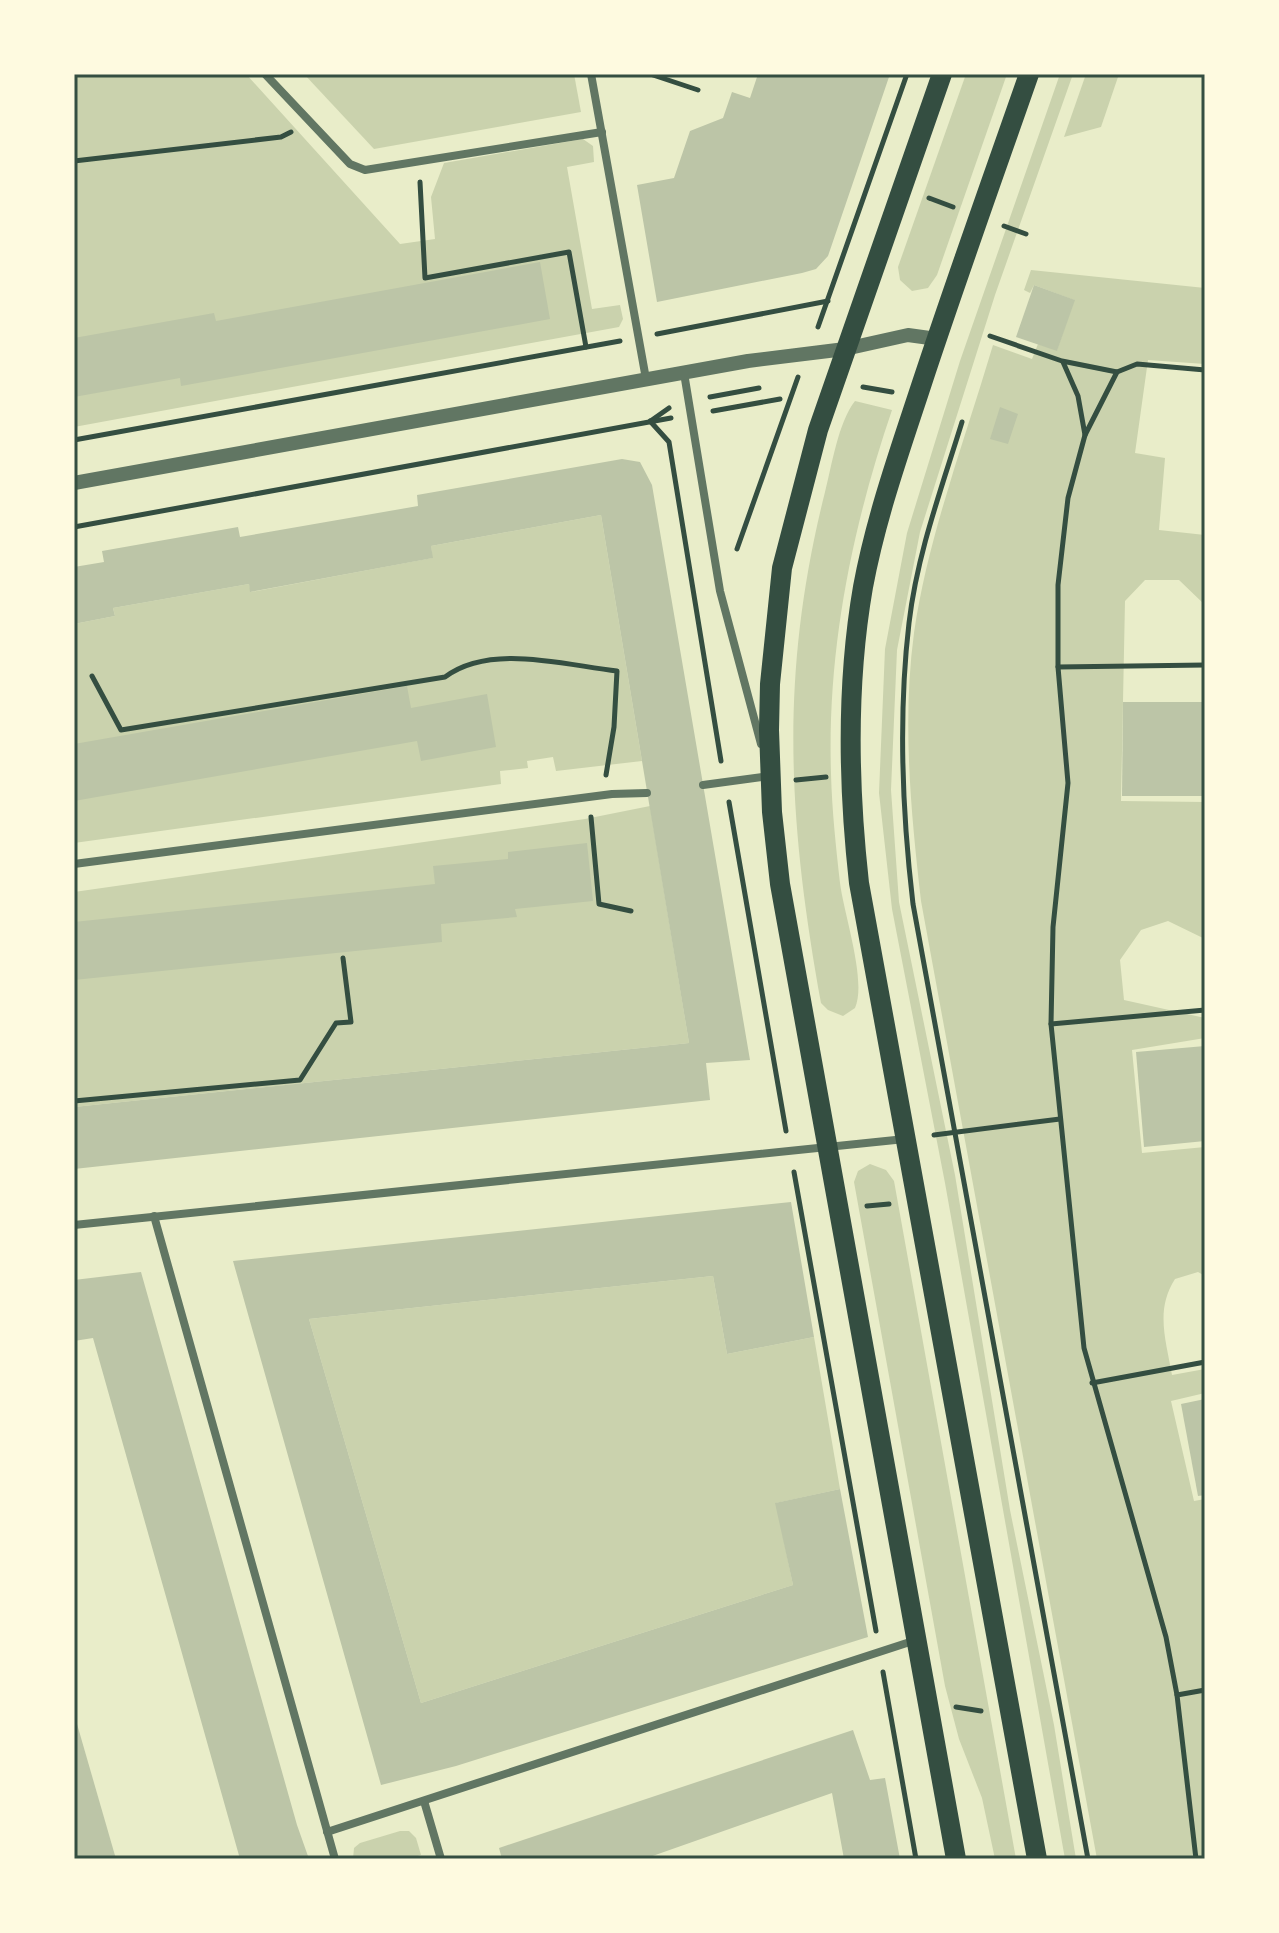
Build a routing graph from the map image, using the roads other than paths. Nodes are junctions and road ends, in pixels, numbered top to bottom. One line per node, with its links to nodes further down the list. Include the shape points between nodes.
1 (265, 74): 5 (street, via 360,169)
2 (591, 74): 5 (street)
3 (942, 74): 7 (main road)
4 (1029, 74): 6 (main road)
5 (602, 132): 9 (street)
6 (937, 339): 7 (street, via 908,335); 15 (main road, via 875,531 863,588 851,709 851,798 859,883)
7 (845, 349): 8 (street); 11 (main road, via 782,568 770,684)
8 (684, 373): 9 (street); 11 (street, via 720,591)
9 (646, 379): 10 (street)
10 (74, 483)
11 (770, 776): 12 (street); 16 (main road, via 780,884)
12 (703, 785)
13 (647, 793): 14 (street)
14 (74, 864)
15 (905, 1139): 16 (street); 25 (main road)
16 (827, 1146): 17 (street); 19 (main road)
17 (154, 1216): 18 (street); 21 (street)
18 (74, 1225)
19 (917, 1640): 20 (street); 24 (main road)
20 (424, 1801): 21 (street); 23 (street)
21 (327, 1832): 22 (street)
22 (335, 1859)
23 (441, 1859)
24 (956, 1859)
25 (1037, 1859)

